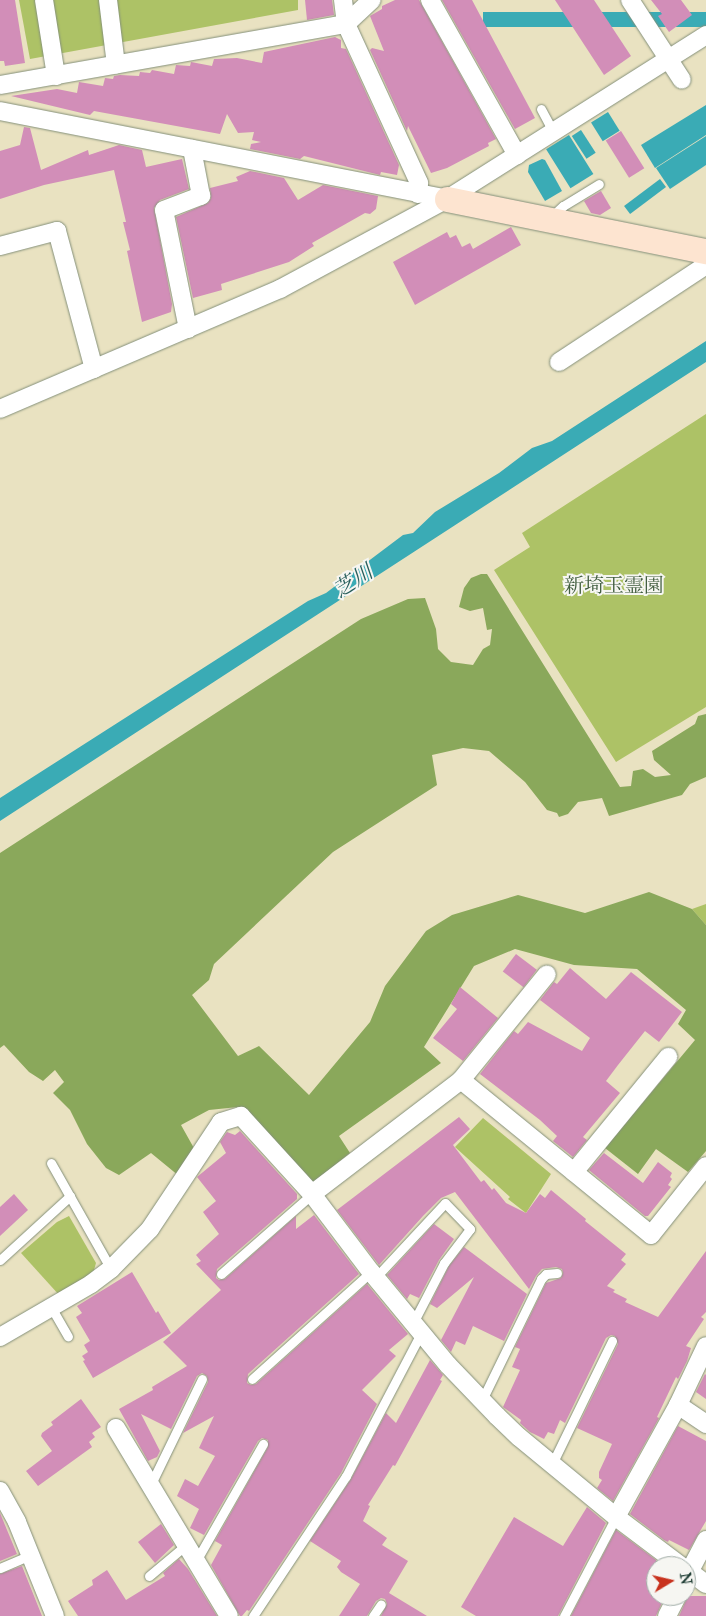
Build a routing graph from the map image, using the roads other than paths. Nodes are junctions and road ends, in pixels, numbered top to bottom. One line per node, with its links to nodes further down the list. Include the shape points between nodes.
1 (44, 0): 11 (street)
2 (108, 0): 10 (street)
3 (343, 0): 7 (street)
4 (372, 0): 7 (street)
5 (430, 0): 18 (street)
6 (630, 0): 9 (street)
7 (346, 24): 10 (street); 20 (street, via 419,183)
8 (706, 35): 9 (street)
9 (669, 58): 12 (street); 16 (street)
10 (116, 65): 11 (street)
11 (56, 76): 13 (street)
12 (682, 80)
13 (0, 86)
14 (540, 109): 16 (lane)
15 (0, 111): 17 (street)
16 (553, 132): 18 (street)
17 (192, 149): 20 (street); 26 (street, via 201,196 164,210)
18 (517, 155): 21 (street)
19 (599, 184): 22 (lane, via 562,206)
20 (418, 194): 21 (street)
21 (447, 199): 22 (street); 26 (street, via 280,288)
22 (549, 219): 24 (street)
23 (0, 246): 28 (street, via 56,231)
24 (706, 251)
25 (706, 265): 27 (street)
26 (188, 329): 28 (street)
27 (559, 362)
28 (94, 369): 29 (street)
29 (0, 409)
30 (547, 974): 32 (street)
31 (668, 1057): 35 (street)
32 (461, 1080): 35 (street); 36 (street)
33 (51, 1163): 37 (lane)
34 (706, 1166): 35 (street, via 651,1235)
35 (574, 1172)
36 (312, 1194): 39 (street, via 241,1116 221,1122 150,1229); 41 (lane); 42 (street)
37 (70, 1196): 38 (lane); 39 (lane)
38 (0, 1260)
39 (111, 1270): 43 (street)
40 (557, 1273): 51 (lane, via 546,1274 541,1279)
41 (221, 1274)
42 (373, 1274): 44 (street); 44 (lane, via 445,1203 470,1229 444,1263); 50 (lane)
43 (51, 1307): 45 (lane); 46 (street)
44 (417, 1328): 51 (street); 71 (lane, via 346,1476)
45 (68, 1336)
46 (0, 1337)
47 (612, 1340): 56 (lane)
48 (706, 1346): 52 (street)
49 (202, 1379): 57 (lane)
50 (252, 1379)
51 (482, 1400): 56 (street)
52 (678, 1405): 53 (street); 59 (street)
53 (706, 1424)
54 (116, 1428): 57 (street)
55 (263, 1444): 65 (lane)
56 (552, 1464): 59 (street)
57 (150, 1486): 61 (street)
58 (0, 1491): 62 (street)
59 (616, 1517): 63 (street); 73 (lane)
60 (706, 1540): 64 (street)
61 (186, 1546): 65 (street); 67 (lane)
62 (30, 1555): 66 (lane); 69 (street)
63 (667, 1556)
64 (696, 1556)
65 (196, 1562): 70 (street)
66 (0, 1568)
67 (149, 1576)
68 (381, 1604): 72 (lane)
69 (56, 1616)
70 (229, 1616)
71 (253, 1616)
72 (373, 1616)
73 (564, 1616)

